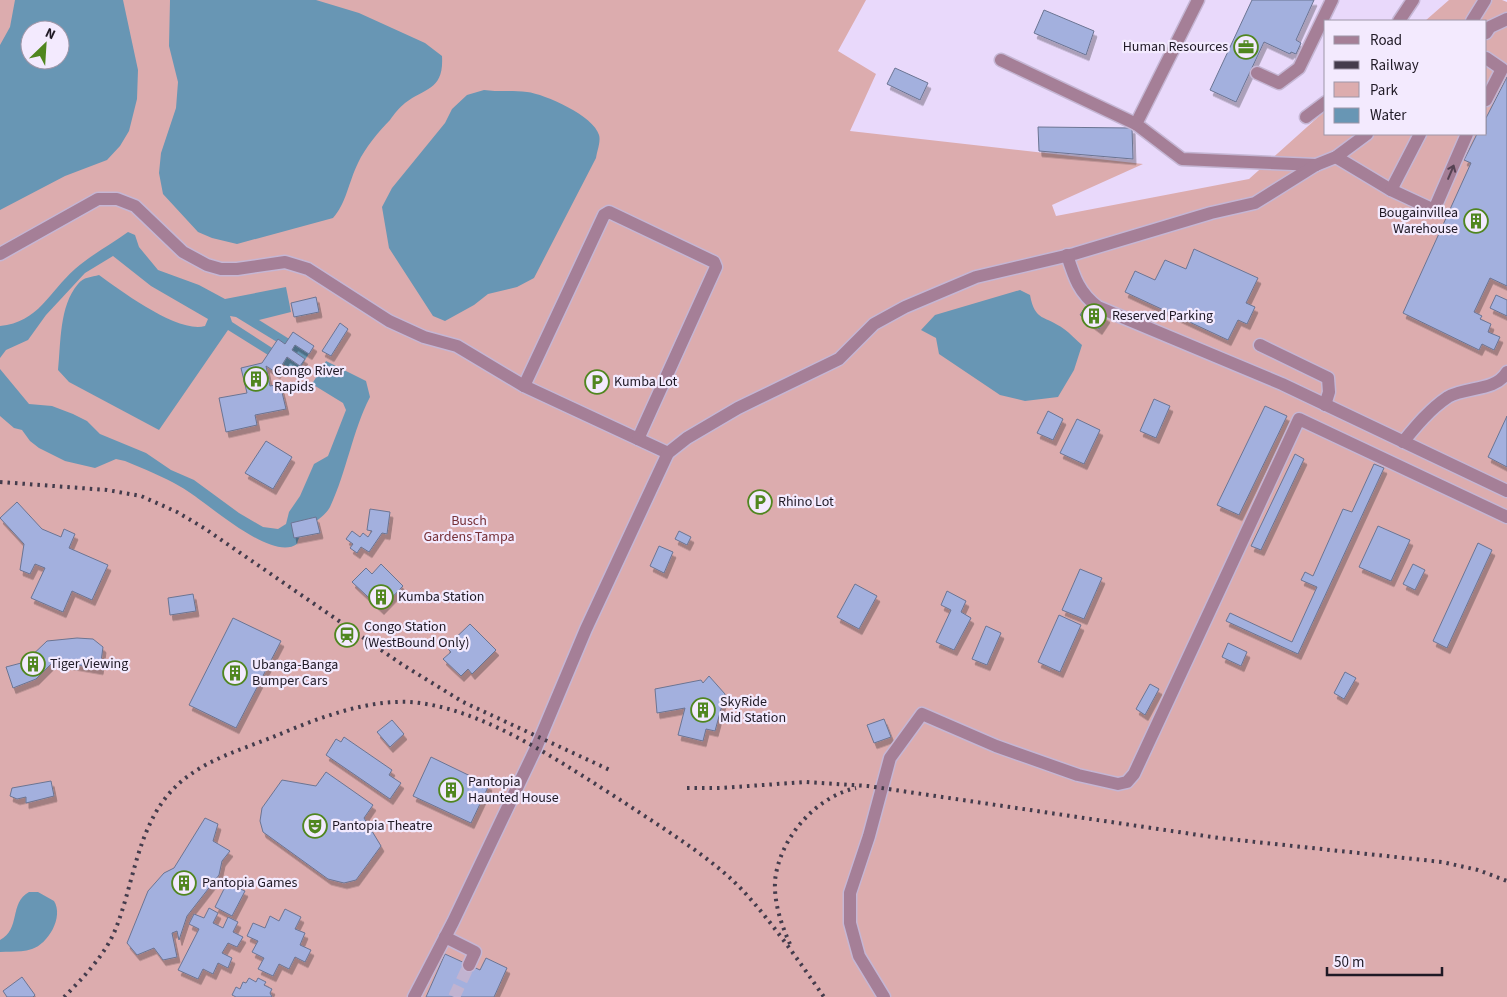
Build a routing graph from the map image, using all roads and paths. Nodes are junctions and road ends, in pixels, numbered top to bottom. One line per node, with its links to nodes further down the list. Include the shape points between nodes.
1 (1198, 0): 15 (lane)
2 (1332, 0): 11 (lane, via 1300,68 1279,83)
3 (1413, 0): 6 (lane)
4 (1485, 0): 7 (lane)
5 (1507, 19): 8 (lane)
6 (1400, 20)
7 (1473, 20)
8 (1487, 32)
9 (1487, 59): 12 (lane, via 1502,69)
10 (1001, 60): 15 (lane)
11 (1257, 73)
12 (1487, 98)
13 (1324, 104): 14 (lane)
14 (1306, 118)
15 (1136, 124): 20 (lane, via 1182,159)
16 (1366, 135): 19 (lane)
17 (1419, 135): 21 (lane)
18 (1467, 135): 21 (lane, one-way to 18, via 1434,210)
19 (1336, 156): 20 (lane); 21 (lane)
20 (1316, 165): 23 (lane, via 1255,203)
21 (1391, 190)
22 (0, 254): 26 (lane, via 88,203 98,199 116,199 135,206 183,252 207,265 237,269 285,262 308,269 389,321 424,337 457,346)
23 (1067, 255): 27 (lane, via 1078,287 1098,306); 30 (lane, via 976,277 905,307 874,324 839,358 738,408)
24 (1260, 345): 27 (lane, via 1328,378 1330,392)
25 (1507, 372): 29 (lane, via 1493,384 1463,390 1448,397 1420,421)
26 (524, 386): 28 (lane); 28 (lane, via 604,215 610,212 714,262 716,267)
27 (1325, 405): 29 (lane)
28 (638, 439): 30 (lane)
29 (1403, 442): 31 (lane)
30 (668, 453): 33 (lane, via 586,629 536,748)
31 (1507, 491)
32 (1507, 517): 36 (lane, via 1299,419 1134,774 1127,782 1118,784 1078,775 996,746 922,714 890,758 848,908 859,956)
33 (445, 937): 34 (lane, via 475,952); 35 (lane)
34 (469, 965)
35 (414, 997)
36 (884, 997)

